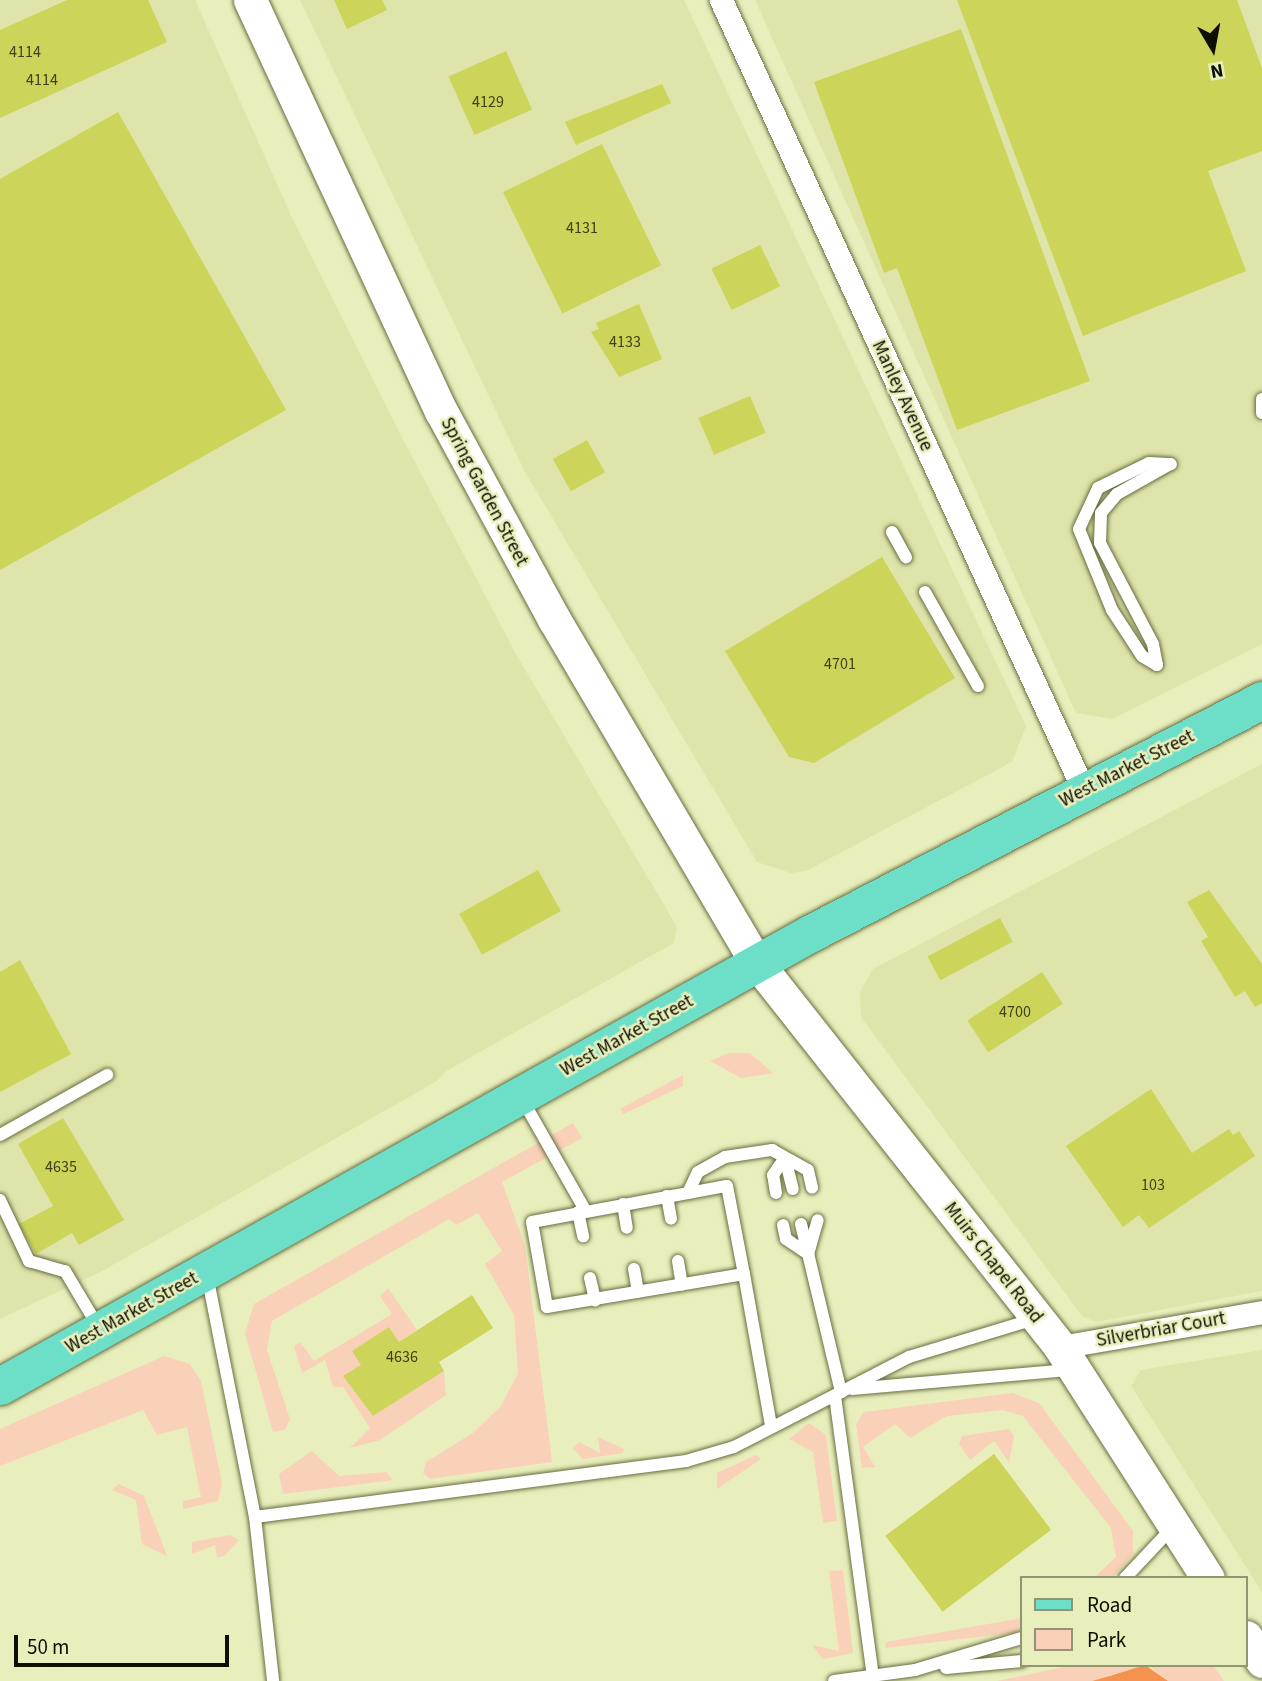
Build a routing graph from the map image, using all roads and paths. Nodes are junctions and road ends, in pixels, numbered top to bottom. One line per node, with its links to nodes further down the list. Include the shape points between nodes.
1 (250, 0): 12 (main road, Spring Garden Street, via 441,411 554,619)
2 (721, 0): 11 (street, Manley Avenue)
3 (1262, 398): 4 (lane)
4 (1262, 413)
5 (892, 532): 6 (lane)
6 (906, 557)
7 (925, 592): 9 (lane)
8 (1157, 665): 8 (lane, via 1153,644 1100,543 1101,513 1116,494 1171,464 1149,463 1098,488 1079,529 1112,610 1142,656)
9 (978, 686)
10 (1262, 700): 11 (main road, West Market Street)
11 (1084, 791): 12 (main road, West Market Street)
12 (757, 963): 14 (main road, West Market Street); 41 (main road, Muirs Chapel Road)
13 (107, 1075): 15 (lane)
14 (520, 1096): 24 (lane); 34 (main road, West Market Street)
15 (0, 1135)
16 (785, 1158): 17 (lane, via 808,1170); 18 (lane); 19 (lane, via 772,1150 724,1157 698,1172); 20 (lane, via 773,1175)
17 (812, 1188)
18 (793, 1189)
19 (688, 1193): 21 (lane); 35 (lane, via 727,1186)
20 (776, 1193)
21 (667, 1196): 23 (lane); 25 (lane)
22 (0, 1200): 42 (lane, via 29,1261 65,1271)
23 (623, 1204): 24 (lane); 29 (lane)
24 (582, 1211): 30 (lane); 39 (lane, via 532,1222 547,1307)
25 (671, 1219)
26 (818, 1220): 31 (lane)
27 (801, 1224): 31 (lane)
28 (783, 1225): 31 (lane, via 786,1239)
29 (627, 1228)
30 (583, 1236)
31 (808, 1254): 45 (lane)
32 (678, 1261): 37 (lane)
33 (634, 1269): 38 (lane)
34 (206, 1271): 42 (main road, West Market Street); 47 (lane)
35 (744, 1274): 37 (lane); 46 (lane)
36 (590, 1278): 39 (lane)
37 (682, 1285): 38 (lane)
38 (638, 1292): 39 (lane)
39 (595, 1300)
40 (1262, 1312): 43 (street, Silverbriar Court)
41 (1037, 1318): 43 (main road, Muirs Chapel Road); 45 (lane, via 909,1357)
42 (101, 1331): 44 (main road, West Market Street)
43 (1067, 1359): 45 (lane); 48 (main road, Muirs Chapel Road)
44 (0, 1386)
45 (841, 1392): 46 (lane); 56 (lane)
46 (771, 1425): 47 (lane, via 734,1447 686,1461)
47 (255, 1517): 57 (lane)
48 (1174, 1525): 49 (lane); 50 (main road, Muirs Chapel Road)
49 (1127, 1576)
50 (1205, 1576)
51 (1020, 1639): 55 (lane)
52 (1248, 1640): 54 (main road)
53 (1020, 1661): 55 (lane)
54 (1262, 1661)
55 (915, 1670): 56 (lane)
56 (873, 1676): 58 (lane)
57 (274, 1681)
58 (834, 1681)

